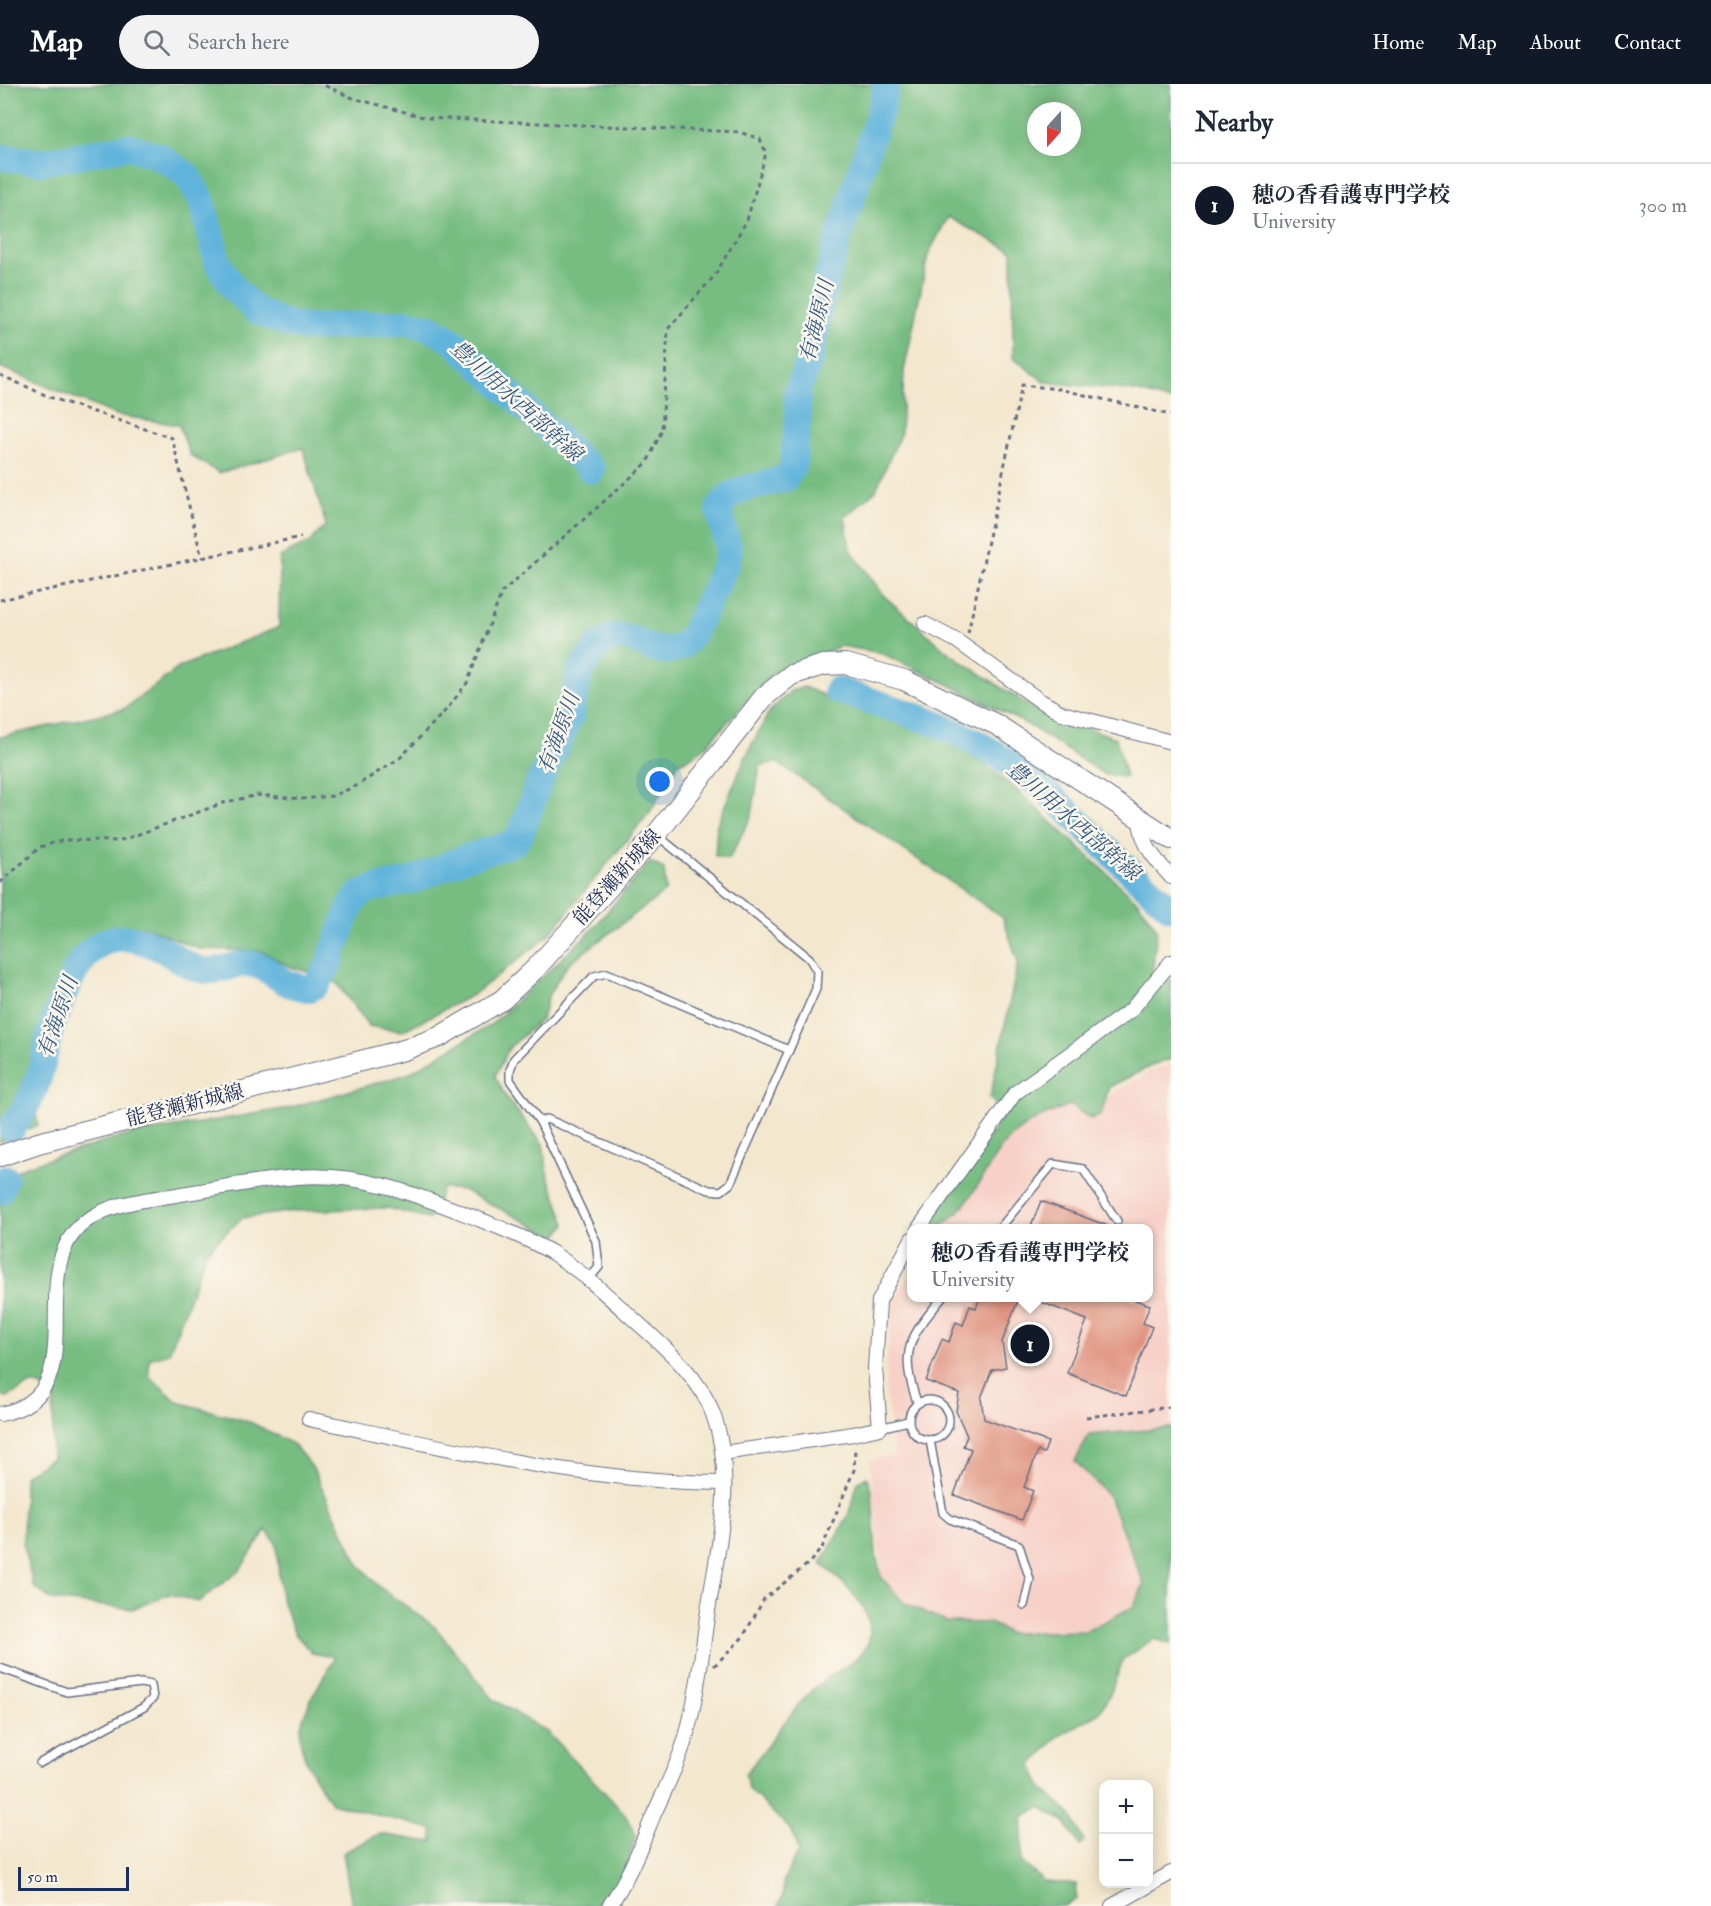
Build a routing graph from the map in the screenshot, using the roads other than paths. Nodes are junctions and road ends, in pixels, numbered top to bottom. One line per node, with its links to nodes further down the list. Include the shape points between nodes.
1 (925, 624): 2 (street, via 1062,713)
2 (1171, 742)
3 (1140, 819): 4 (main road, 能登瀬新城線, via 998,725 904,680 846,664 823,665 791,675 764,696); 5 (main road, 能登瀬新城線); 6 (street, via 1140,832 1148,849)
4 (656, 835): 8 (lane, via 809,958 818,971 816,989); 10 (main road, 能登瀬新城線, via 502,1000 439,1037 404,1050)
5 (1171, 839)
6 (1171, 877)
7 (1171, 962): 12 (street, via 1131,1010 1015,1093)
8 (789, 1050): 9 (lane, via 730,1184 721,1191 710,1190 547,1119); 9 (lane, via 607,973 594,976 514,1059 510,1080)
9 (540, 1122): 15 (lane, via 596,1240 598,1267)
10 (0, 1156)
11 (1117, 1221): 13 (lane, via 1083,1169 1053,1164)
12 (922, 1224)
13 (1003, 1224)
14 (907, 1248): 21 (street, via 879,1301 875,1369)
15 (589, 1280): 18 (street, via 551,1252 508,1231 389,1186 345,1177 301,1176 117,1205 88,1219 72,1235 62,1255 57,1274 56,1355 51,1376 42,1391 24,1407); 23 (street, via 664,1346 692,1378 712,1412)
16 (939, 1302): 17 (lane, via 918,1327 909,1346 906,1366)
17 (917, 1402): 20 (lane); 22 (lane, via 938,1401 948,1411 946,1431)
18 (0, 1414)
19 (309, 1419): 24 (street, via 460,1452 586,1472)
20 (908, 1421): 21 (lane); 22 (lane, via 918,1437)
21 (880, 1428): 23 (street)
22 (930, 1440): 25 (lane, via 943,1513 1019,1545 1030,1580)
23 (723, 1453): 24 (street)
24 (724, 1483): 29 (street, via 689,1727 629,1873)
25 (1024, 1605)
26 (0, 1668): 27 (lane, via 67,1692 151,1685 153,1698 144,1707)
27 (40, 1763)
28 (1171, 1873): 30 (street)
29 (609, 1906)
30 (1112, 1906)

